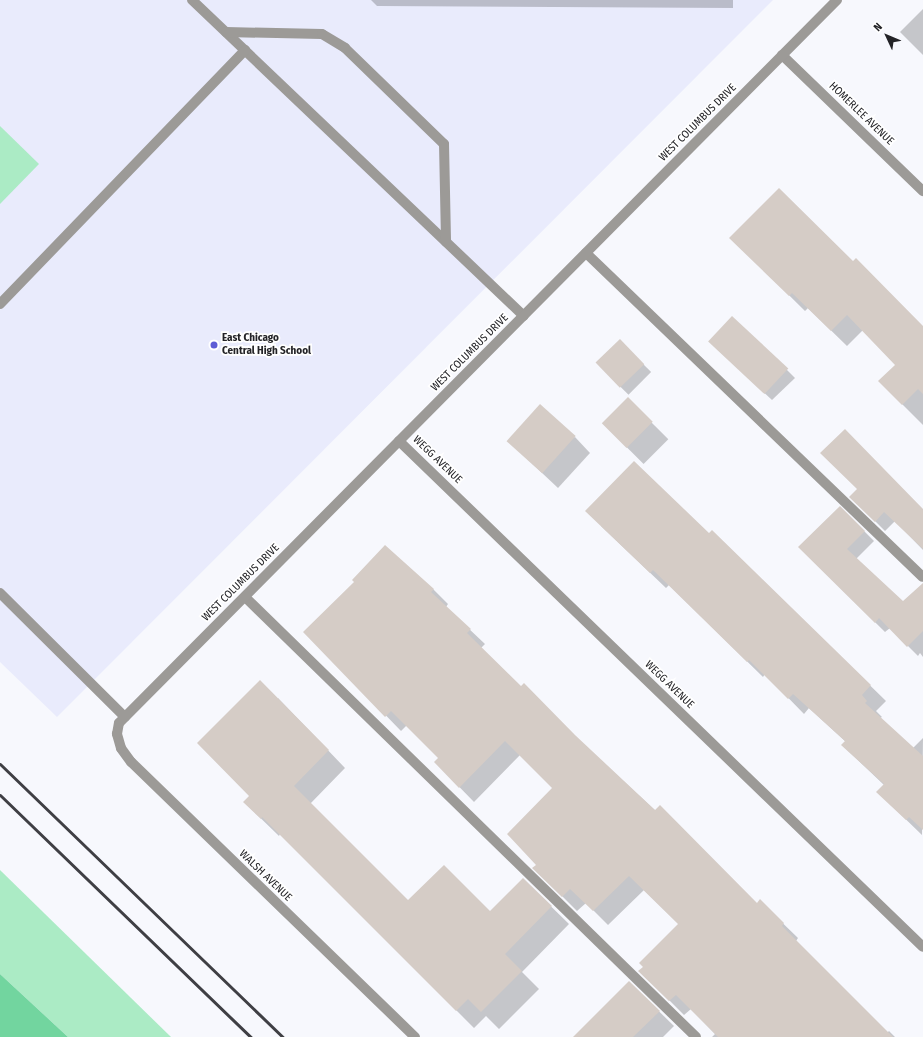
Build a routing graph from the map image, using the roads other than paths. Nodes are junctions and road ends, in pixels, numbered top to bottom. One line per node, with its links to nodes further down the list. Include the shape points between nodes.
1 (192, 0): 3 (street)
2 (834, 1): 5 (street, WEST COLUMBUS DRIVE)
3 (226, 32): 4 (street); 7 (street, via 322,34 345,48 444,144)
4 (245, 50): 7 (street); 9 (street)
5 (782, 55): 6 (street, HOMERLEE AVENUE); 8 (street, WEST COLUMBUS DRIVE)
6 (923, 190)
7 (446, 242): 10 (street)
8 (586, 253): 10 (street, WEST COLUMBUS DRIVE); 12 (street)
9 (0, 304)
10 (524, 316): 11 (street, WEST COLUMBUS DRIVE)
11 (399, 441): 14 (street, WEST COLUMBUS DRIVE); 16 (street, WEGG AVENUE)
12 (923, 577)
13 (0, 593): 15 (street)
14 (245, 596): 15 (street, WEST COLUMBUS DRIVE); 18 (street)
15 (122, 720): 17 (street, WALSH AVENUE, via 116,734 121,748 131,762)
16 (923, 947)
17 (415, 1037)
18 (696, 1037)

